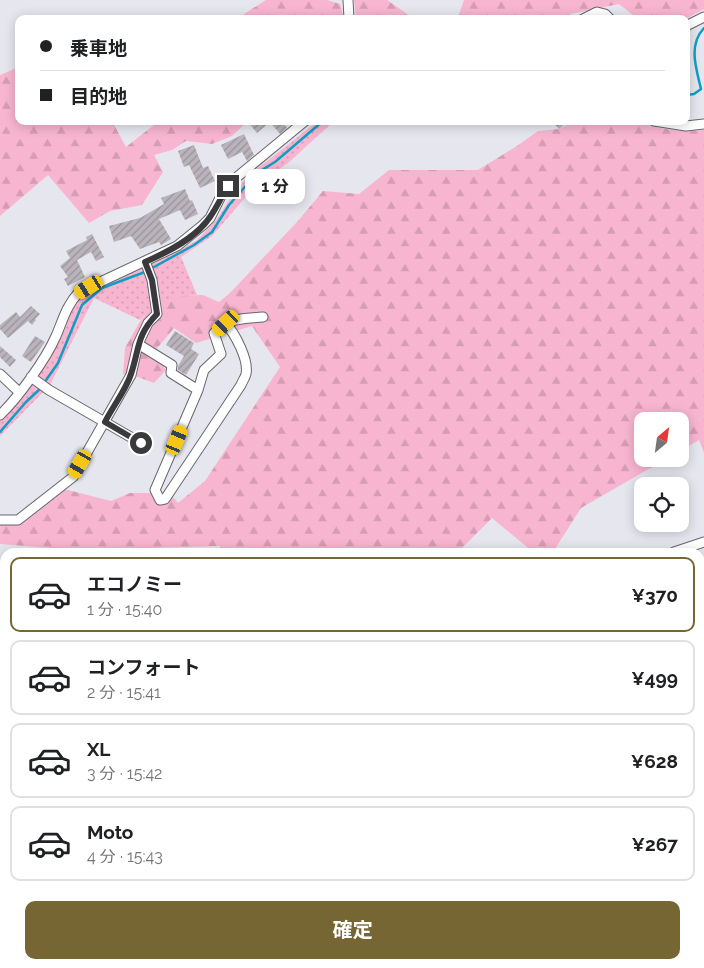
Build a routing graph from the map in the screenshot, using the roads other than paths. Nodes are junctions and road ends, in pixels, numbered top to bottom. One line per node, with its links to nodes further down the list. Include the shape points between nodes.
1 (348, 0): 2 (street)
2 (349, 15)
3 (591, 15): 4 (street, via 597,12)
4 (605, 15)
5 (704, 17): 6 (street)
6 (690, 24)
7 (704, 124): 9 (street)
8 (293, 125): 10 (street, via 233,181 203,225 177,246)
9 (680, 125)
10 (145, 262): 13 (street, via 152,280 157,314); 15 (street, via 79,292 68,306 56,338)
11 (263, 317): 12 (street)
12 (226, 323): 16 (street, via 214,333 221,354 204,370); 16 (street, via 246,362 246,374 165,499 160,500 155,490)
13 (138, 344): 16 (street, via 172,365 170,373); 19 (street, via 131,376)
14 (0, 374): 17 (street)
15 (31, 377): 17 (street); 19 (street)
16 (198, 390)
17 (19, 392): 18 (street)
18 (0, 415)
19 (105, 422): 20 (street); 21 (street, via 73,477 18,520)
20 (141, 443)
21 (0, 520)
22 (704, 542): 23 (street)
23 (686, 548)

